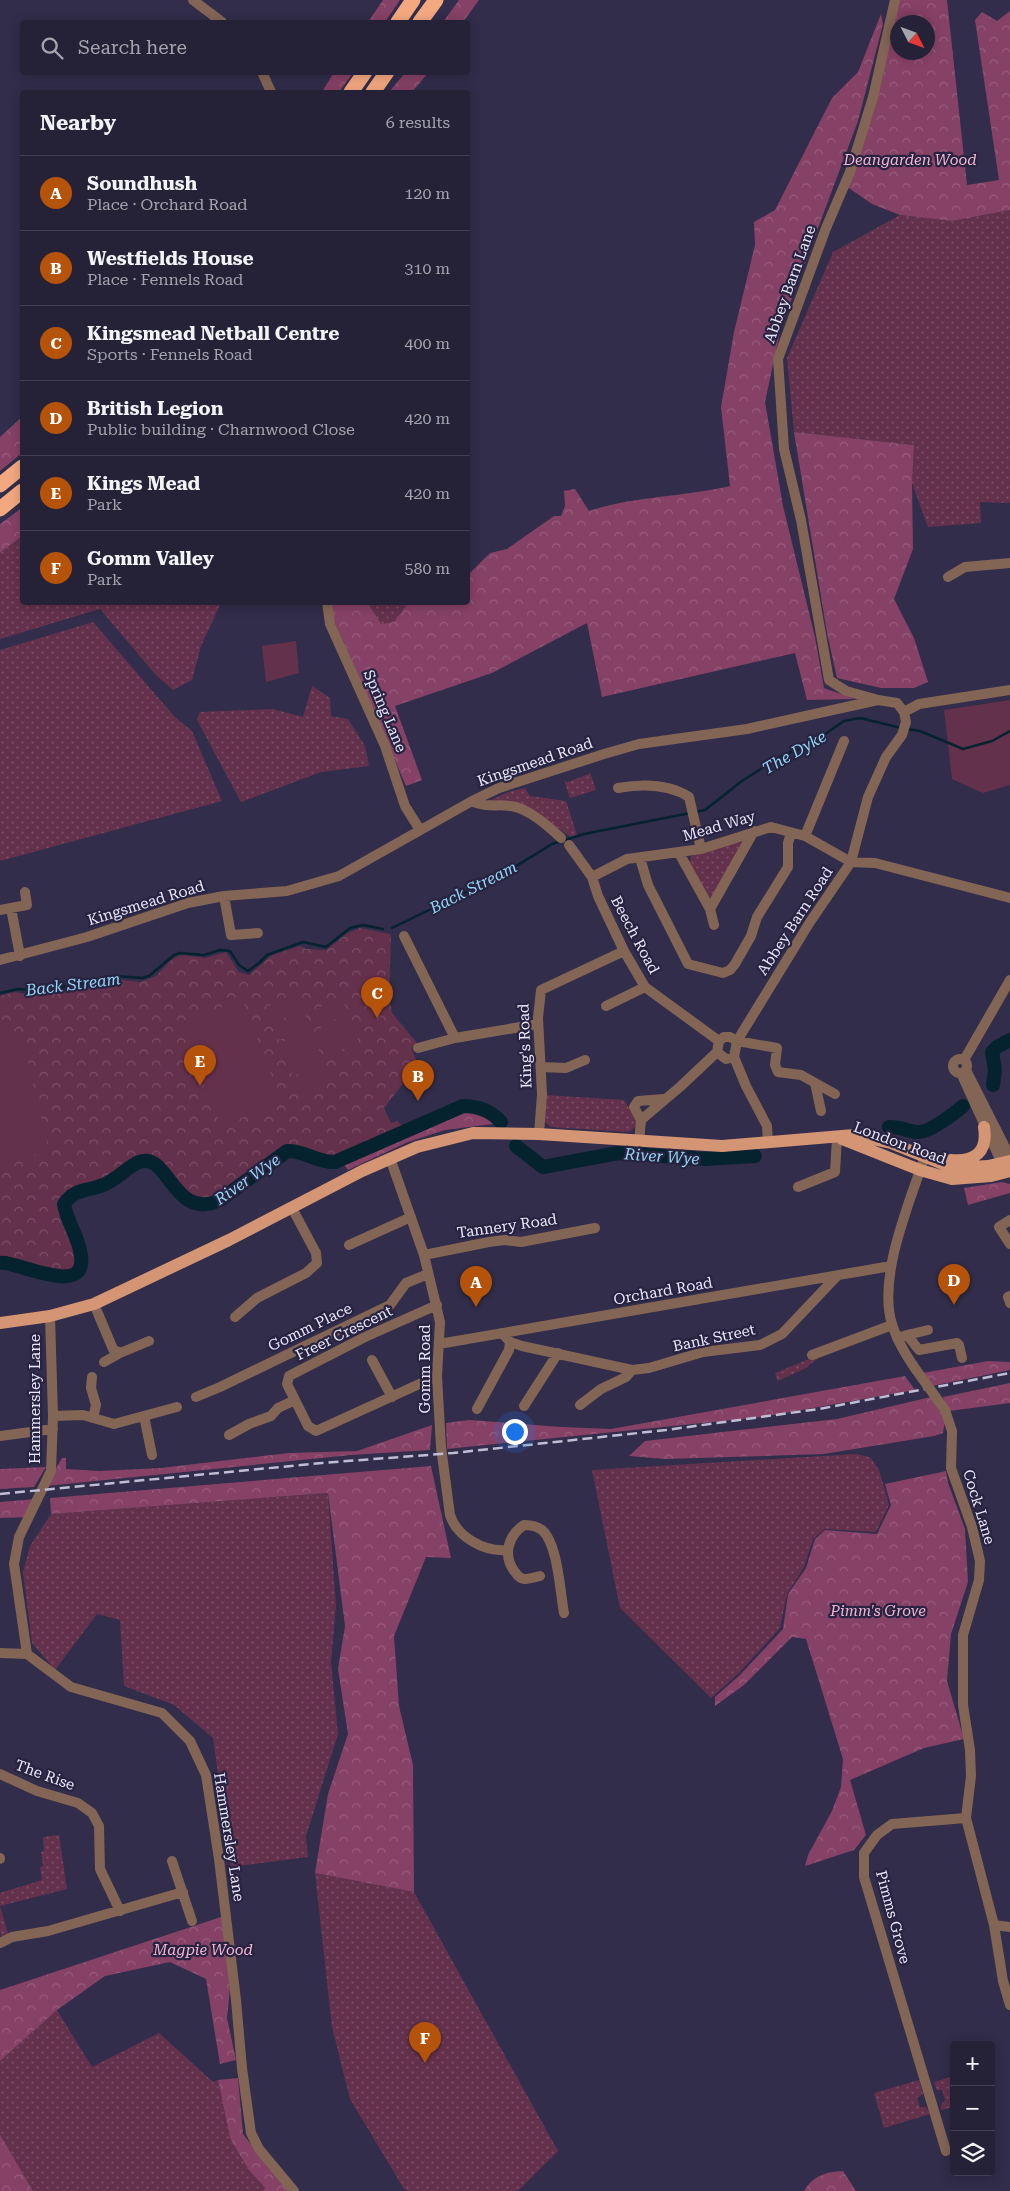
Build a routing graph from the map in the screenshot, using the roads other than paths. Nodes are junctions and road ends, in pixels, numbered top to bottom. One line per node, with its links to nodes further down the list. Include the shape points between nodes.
1 (192, 0): 5 (street)
2 (414, 0): 6 (highway)
3 (436, 0): 7 (highway)
4 (895, 0): 22 (street, Abbey Barn Lane, via 873,97 850,172 778,359 784,449 801,520 829,680 846,691)
5 (219, 20)
6 (399, 20)
7 (421, 20)
8 (263, 75): 11 (street)
9 (362, 75): 12 (highway)
10 (385, 75): 13 (highway)
11 (270, 90)
12 (352, 90)
13 (374, 90)
14 (20, 469): 15 (highway)
15 (0, 485)
16 (20, 493): 17 (highway)
17 (0, 510)
18 (1010, 562): 19 (street, via 964,564)
19 (948, 577)
20 (327, 605): 27 (street, Spring Lane, via 330,624 385,746 405,806)
21 (1010, 690): 23 (street, via 919,704)
22 (878, 700): 23 (street, via 897,703); 26 (street, Kingsmead Road, via 746,729 639,744 498,788)
23 (905, 717): 36 (street, Abbey Barn Road, via 902,735 886,757 868,797)
24 (844, 741): 30 (street)
25 (618, 788): 33 (street, via 638,785 679,790 689,797)
26 (472, 801): 27 (street, Kingsmead Road); 31 (street, via 481,806 513,806 539,819)
27 (420, 830): 39 (street, Kingsmead Road, via 339,876 287,891)
28 (754, 831): 29 (street, Mead Way, via 771,827); 33 (street, Mead Way); 42 (street)
29 (791, 834): 30 (street, Mead Way); 35 (street, via 788,866 757,917 736,964 723,973 688,964 648,885)
30 (805, 836): 36 (street, Mead Way)
31 (560, 838)
32 (569, 845): 37 (street, Beech Road)
33 (701, 849): 34 (street, Mead Way)
34 (680, 853): 35 (street, Mead Way); 42 (street)
35 (640, 858): 37 (street, Mead Way, via 627,859)
36 (851, 862): 40 (street, via 875,863); 56 (street, Abbey Barn Road)
37 (592, 877): 47 (street, Beech Road)
38 (25, 892): 41 (street, via 27,905)
39 (224, 896): 45 (street, via 231,935); 48 (street, Kingsmead Road, via 188,903)
40 (1010, 898)
41 (11, 908): 43 (street); 48 (street)
42 (710, 909): 44 (street)
43 (0, 910)
44 (714, 925)
45 (258, 933)
46 (404, 936): 54 (street)
47 (624, 951): 51 (street, Beech Road); 53 (street, King's Road, via 541,990)
48 (20, 956): 49 (street, Kingsmead Road)
49 (0, 960)
50 (1010, 980): 62 (street)
51 (645, 987): 52 (street); 55 (street, Beech Road)
52 (606, 1006)
53 (538, 1024): 54 (street); 61 (street, King's Road)
54 (455, 1038): 57 (street)
55 (719, 1041): 56 (street, via 730,1037); 58 (street)
56 (737, 1041): 59 (street, Abbey Barn Road); 63 (street, via 777,1048 775,1065 778,1072 801,1075)
57 (418, 1048)
58 (717, 1052): 59 (street, via 726,1059); 65 (street)
59 (734, 1057): 73 (street, via 767,1126)
60 (585, 1060): 61 (street, via 566,1068)
61 (541, 1067): 69 (street, King's Road)
62 (964, 1068): 68 (street); 76 (street)
63 (815, 1083): 64 (street); 66 (street)
64 (835, 1094)
65 (664, 1099): 67 (street); 67 (street, via 638,1101 634,1107)
66 (821, 1111)
67 (641, 1120): 72 (street)
68 (984, 1127): 75 (main road, via 986,1141 981,1152 953,1161); 76 (street)
69 (539, 1134): 72 (main road); 74 (main road, via 473,1133 417,1147)
70 (854, 1135): 71 (main road, London Road); 75 (main road); 75 (main road, London Road, via 900,1146)
71 (837, 1138): 73 (main road); 75 (main road, London Road); 77 (street, via 835,1172)
72 (639, 1142): 73 (main road, via 722,1146)
73 (768, 1143)
74 (390, 1158): 78 (main road); 79 (street, Gomm Road)
75 (923, 1161): 76 (main road, London Road, via 953,1168); 85 (street, Cock Lane)
76 (1008, 1166)
77 (798, 1187)
78 (292, 1208): 90 (main road); 93 (street, via 316,1253 317,1263 306,1273 257,1298)
79 (411, 1217): 83 (street); 84 (street, Gomm Road)
80 (1010, 1220): 82 (street, via 999,1227)
81 (595, 1228): 84 (street, Tannery Road, via 521,1242 489,1242)
82 (1010, 1244)
83 (348, 1245)
84 (424, 1255): 86 (street, Gomm Road)
85 (891, 1266): 87 (street, Orchard Road); 95 (street, Cock Lane, via 888,1295)
86 (428, 1274): 91 (street, Gomm Road); 111 (street, Gomm Place, via 406,1283 390,1305)
87 (836, 1276): 97 (street, Orchard Road); 108 (street, Bank Street, via 782,1334 760,1344 703,1352)
88 (1010, 1296): 89 (street)
89 (1010, 1303)
90 (94, 1304): 92 (main road); 102 (street, via 113,1349)
91 (437, 1305): 101 (street, Gomm Road); 113 (street, Freer Crescent, via 289,1376 287,1384)
92 (50, 1316): 94 (main road); 118 (street, Hammersley Lane)
93 (234, 1316)
94 (0, 1323)
95 (892, 1325): 98 (street, Cock Lane); 104 (street)
96 (928, 1330): 98 (street)
97 (502, 1333): 100 (street); 101 (street, Orchard Road)
98 (902, 1337): 105 (street, via 919,1350 956,1343); 131 (street, Cock Lane, bridge, via 922,1378 945,1410 952,1431 951,1468 980,1561 979,1580 963,1635 963,1706 971,1767)
99 (149, 1341): 102 (street)
100 (510, 1342): 103 (street, Bank Street); 117 (street, via 510,1350)
101 (439, 1344): 109 (street, Gomm Road)
102 (120, 1353): 107 (street)
103 (558, 1353): 108 (street, Bank Street); 115 (street)
104 (812, 1355)
105 (962, 1358)
106 (372, 1360): 112 (street)
107 (104, 1362)
108 (632, 1370): 114 (street, Bank Street, via 626,1378 600,1389)
109 (437, 1376): 112 (street, Freer Crescent); 125 (street, Gomm Road, via 447,1505 453,1525 467,1538 490,1548)
110 (92, 1377): 120 (street, via 91,1388 96,1405)
111 (196, 1397)
112 (392, 1397): 113 (street, Freer Crescent, via 316,1431 308,1426)
113 (295, 1400): 122 (street, via 278,1408 272,1416)
114 (580, 1405)
115 (524, 1406)
116 (177, 1407): 119 (street)
117 (477, 1409)
118 (53, 1416): 120 (street); 121 (street, Hammersley Lane)
119 (144, 1416): 120 (street, via 114,1424); 124 (street)
120 (93, 1418)
121 (53, 1429): 123 (street); 129 (street, Hammersley Lane, via 51,1471 19,1537 14,1564)
122 (228, 1434)
123 (0, 1436)
124 (152, 1455)
125 (507, 1550): 126 (street, via 509,1564 518,1576 524,1579); 127 (street, via 512,1537 524,1525 544,1532 552,1546)
126 (540, 1576)
127 (564, 1613)
128 (0, 1653): 129 (street)
129 (27, 1654): 141 (street, Hammersley Lane, via 71,1687 162,1713 190,1741 206,1775 251,2133 259,2149)
130 (2, 1779): 134 (street, The Rise, via 78,1803 92,1813 99,1826 100,1869)
131 (966, 1818): 136 (street, Cock Lane); 140 (street, Pimms Grove, via 892,1824 864,1853 864,1877)
132 (172, 1861): 133 (street)
133 (183, 1892): 134 (street); 135 (street)
134 (120, 1911): 138 (street, via 48,1931 12,1937)
135 (192, 1921)
136 (994, 1925): 137 (street); 139 (street, Cock Lane)
137 (1010, 1927)
138 (0, 1943)
139 (1010, 2005)
140 (946, 2150)
141 (294, 2191)

